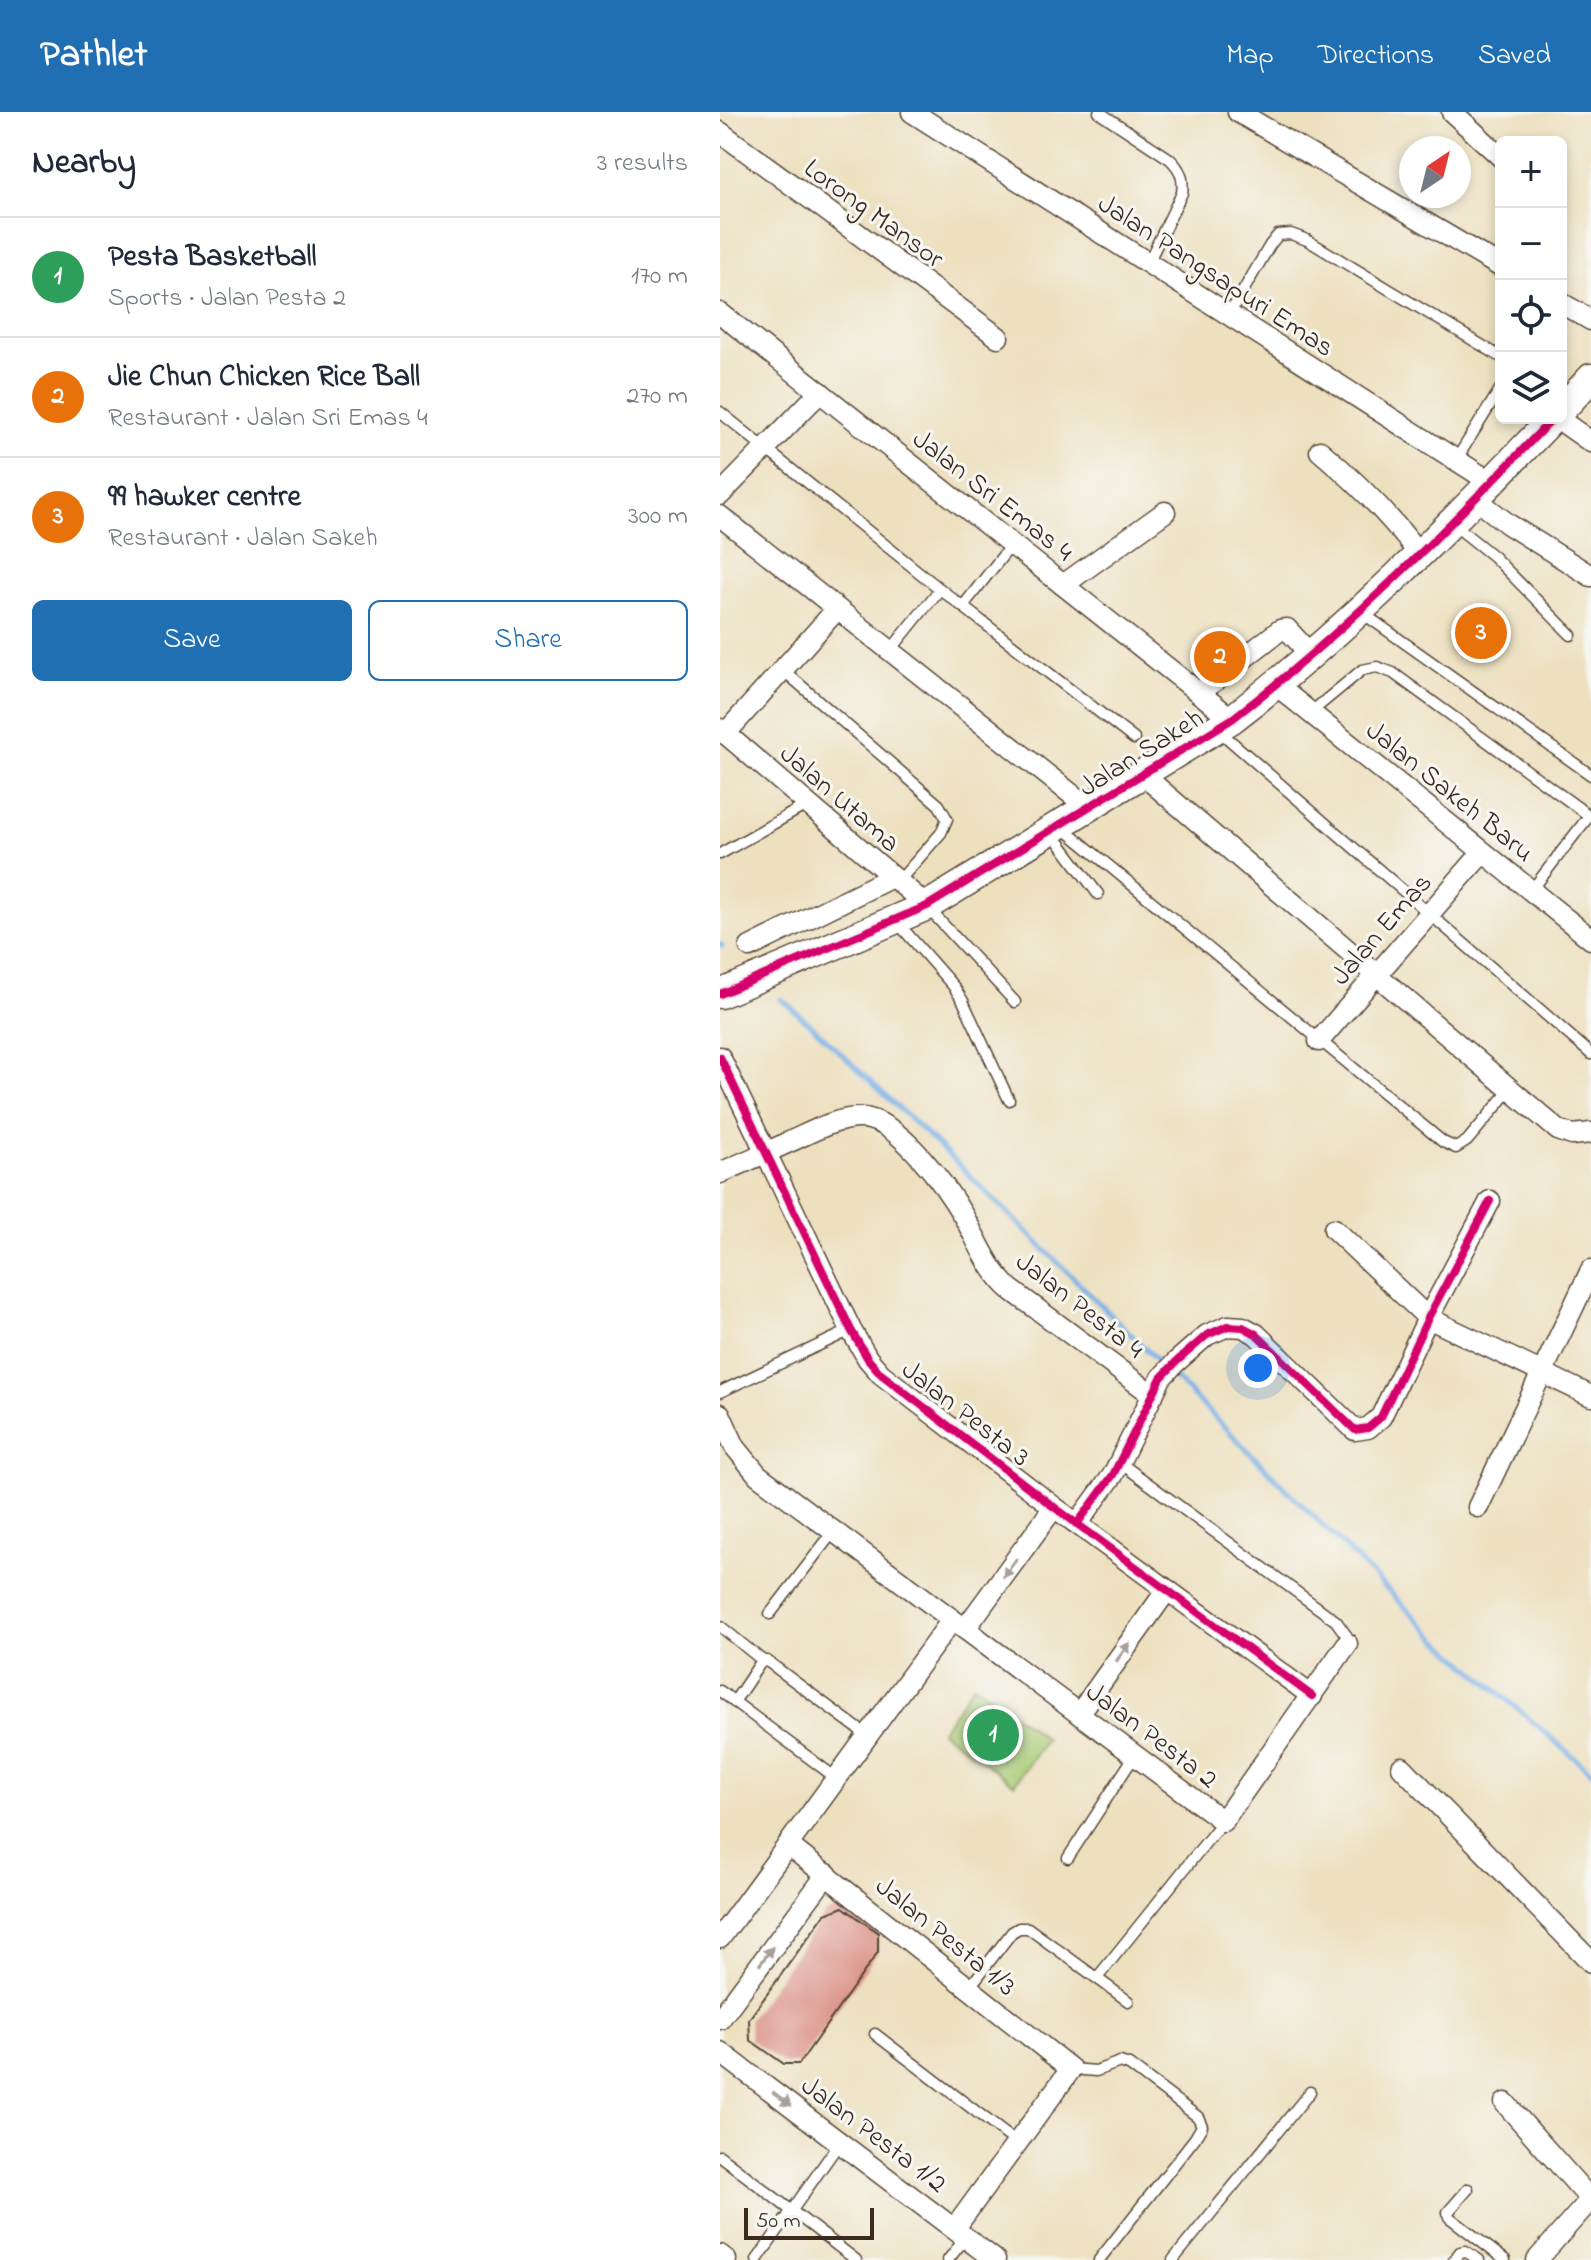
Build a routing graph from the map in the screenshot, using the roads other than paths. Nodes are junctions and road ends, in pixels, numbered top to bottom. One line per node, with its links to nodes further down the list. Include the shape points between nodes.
1 (912, 112): 7 (street, Jalan Pangsapuri Emas)
2 (1099, 112): 7 (lane, via 1170,159 1184,181)
3 (1238, 112): 8 (street)
4 (1452, 112): 6 (street)
5 (720, 132): 13 (street, Lorong Mansor)
6 (1495, 151)
7 (1148, 263): 11 (street, Jalan Pangsapuri Emas)
8 (1495, 263)
9 (1567, 306): 12 (street)
10 (720, 313): 16 (street, Jalan Sri Emas 4)
11 (1229, 315): 14 (lane, via 1270,245 1278,235 1291,234); 25 (street, Jalan Pangsapuri Emas)
12 (1591, 320)
13 (998, 337)
14 (1495, 353)
15 (1591, 378): 18 (street)
16 (820, 392): 23 (street); 31 (street, Jalan Sri Emas 4)
17 (1495, 398): 25 (lane)
18 (1567, 404)
19 (720, 412): 23 (lane)
20 (1549, 424): 26 (street, Jalan Sakeh)
21 (1564, 424): 22 (street)
22 (1591, 442)
23 (766, 448): 27 (street); 35 (lane)
24 (1320, 451): 32 (street, via 1354,480)
25 (1456, 460): 26 (street, Jalan Pangsapuri Emas)
26 (1484, 491): 30 (street, Jalan Sakeh); 33 (street, Jalan Pangsapuri Emas, via 1508,524)
27 (720, 495)
28 (1165, 512): 34 (street)
29 (720, 516): 37 (street, Jalan Sakeh)
30 (1451, 523): 32 (street, Jalan Sakeh); 39 (lane, via 1493,556)
31 (1012, 544): 34 (street, Jalan Sri Emas 4); 36 (lane)
32 (1420, 555): 38 (street, Jalan Sakeh)
33 (1591, 576)
34 (1063, 585): 44 (street, Jalan Sri Emas 4)
35 (940, 589): 36 (lane); 40 (lane)
36 (963, 606): 48 (lane)
37 (837, 609): 40 (street, Jalan Sakeh); 42 (street)
38 (1359, 610): 41 (street, Jalan Sakeh); 50 (lane)
39 (1571, 635)
40 (890, 651): 52 (street, Jalan Sakeh)
41 (1310, 654): 43 (street, Jalan Sakeh); 44 (street, via 1287,629 1280,630)
42 (783, 670): 47 (street); 57 (lane, via 939,805 947,819 941,833)
43 (1276, 685): 45 (street, Jalan Sakeh Baru); 46 (street, Jalan Sakeh)
44 (1199, 693): 46 (street, Jalan Sri Emas 4)
45 (1310, 713): 53 (lane, via 1362,670 1377,667 1393,673); 55 (street, Jalan Sakeh Baru)
46 (1224, 724): 49 (street, Jalan Sakeh); 61 (lane)
47 (723, 732): 51 (street, Jalan Utama)
48 (1134, 739)
49 (1143, 775): 52 (street, Jalan Sakeh); 65 (street)
50 (1591, 775)
51 (808, 804): 56 (lane); 57 (street, Jalan Utama)
52 (1089, 808): 54 (street, Jalan Sakeh)
53 (1590, 817): 58 (lane)
54 (1056, 828): 59 (lane); 60 (street, Jalan Sakeh); 68 (lane)
55 (1483, 852): 58 (street, Jalan Sakeh Baru); 61 (street, Jalan Emas)
56 (720, 854)
57 (895, 880): 60 (street, Jalan Utama); 64 (street)
58 (1531, 891): 63 (street, Jalan Sakeh Baru)
59 (1098, 894)
60 (927, 906): 62 (street, Jalan Sakeh); 67 (lane)
61 (1430, 914): 65 (street, Jalan Emas); 69 (lane)
62 (896, 920): 66 (street, Jalan Sakeh); 72 (lane, via 963,1001)
63 (1591, 939)
64 (750, 947)
65 (1376, 974): 68 (street, Jalan Emas); 71 (street)
66 (720, 994)
67 (1015, 1002)
68 (1319, 1041): 71 (lane, via 1456,1148)
69 (1591, 1054)
70 (720, 1057): 74 (street, Jalan Pesta 3)
71 (1511, 1089): 73 (street, via 1558,1130)
72 (1009, 1100)
73 (1591, 1133)
74 (766, 1153): 75 (street, Jalan Pesta 4); 80 (street, Jalan Pesta 3); 82 (street, Jalan Pesta 4, via 837,1121 878,1121 939,1178 996,1277)
75 (720, 1173)
76 (1490, 1201): 79 (street)
77 (1334, 1229): 79 (street)
78 (1591, 1270): 81 (street)
79 (1428, 1318): 81 (street); 82 (street, via 1381,1417 1368,1428 1355,1430 1243,1327 1228,1326 1207,1335)
80 (851, 1330): 83 (lane); 88 (street, Jalan Pesta 3, via 881,1374)
81 (1542, 1373): 84 (street); 89 (street)
82 (1157, 1386): 87 (street)
83 (720, 1392)
84 (1591, 1396)
85 (720, 1414): 86 (street, Jalan Pesta 2)
86 (727, 1450): 91 (street, Jalan Pesta 2)
87 (1119, 1462): 90 (street); 96 (lane, via 1336,1621)
88 (1054, 1507): 90 (street, Jalan Pesta 3); 94 (street, one-way to 94)
89 (1478, 1507)
90 (1077, 1524): 92 (street, Jalan Pesta 3)
91 (833, 1532): 93 (lane); 94 (street, Jalan Pesta 2)
92 (1167, 1590): 99 (street, Jalan Pesta 3); 101 (street, one-way to 92)
93 (770, 1614)
94 (959, 1624): 101 (street, Jalan Pesta 2); 102 (street)
95 (720, 1626): 97 (lane)
96 (1347, 1644): 99 (street, Jalan Pesta 2)
97 (763, 1661): 100 (lane); 102 (lane)
98 (720, 1691): 100 (lane)
99 (1312, 1696): 106 (street, Jalan Pesta 2)
100 (734, 1702): 105 (lane)
101 (1079, 1714): 103 (street, Jalan Pesta 2)
102 (868, 1736): 105 (street)
103 (1135, 1755): 106 (street, Jalan Pesta 2); 108 (lane)
104 (1402, 1767): 111 (street)
105 (836, 1778): 107 (street)
106 (1223, 1821): 112 (lane)
107 (788, 1845): 109 (street, Jalan Pesta 1/3); 110 (street)
108 (1068, 1858)
109 (827, 1874): 113 (street, Jalan Pesta 1/3); 115 (street, one-way to 109)
110 (720, 1938)
111 (1591, 1962)
112 (1097, 1978): 113 (lane, via 1028,1928 1019,1928); 114 (lane)
113 (969, 1988): 118 (street, Jalan Pesta 1/3)
114 (1128, 2001)
115 (720, 2019)
116 (875, 2034): 122 (lane)
117 (720, 2052): 121 (street, Jalan Pesta 1/2, one-way to 121)
118 (1071, 2069): 122 (street); 134 (lane, via 1129,2065 1198,2117 1202,2126)
119 (1310, 2092): 135 (lane)
120 (1505, 2103): 125 (street)
121 (840, 2142): 126 (lane); 127 (street, Jalan Pesta 1/2)
122 (1017, 2143): 127 (street)
123 (720, 2156): 126 (lane)
124 (1468, 2189): 138 (lane, via 1449,2217)
125 (1591, 2199): 139 (street)
126 (792, 2212): 130 (lane); 131 (lane)
127 (960, 2232): 132 (lane); 133 (street, Jalan Pesta 1/2)
128 (720, 2255): 129 (street)
129 (726, 2260)
130 (757, 2260)
131 (856, 2260)
132 (948, 2260)
133 (995, 2260)
134 (1099, 2260)
135 (1173, 2260)
136 (1454, 2260): 137 (lane, via 1465,2251)
137 (1479, 2260)
138 (1505, 2260)
139 (1537, 2260)

